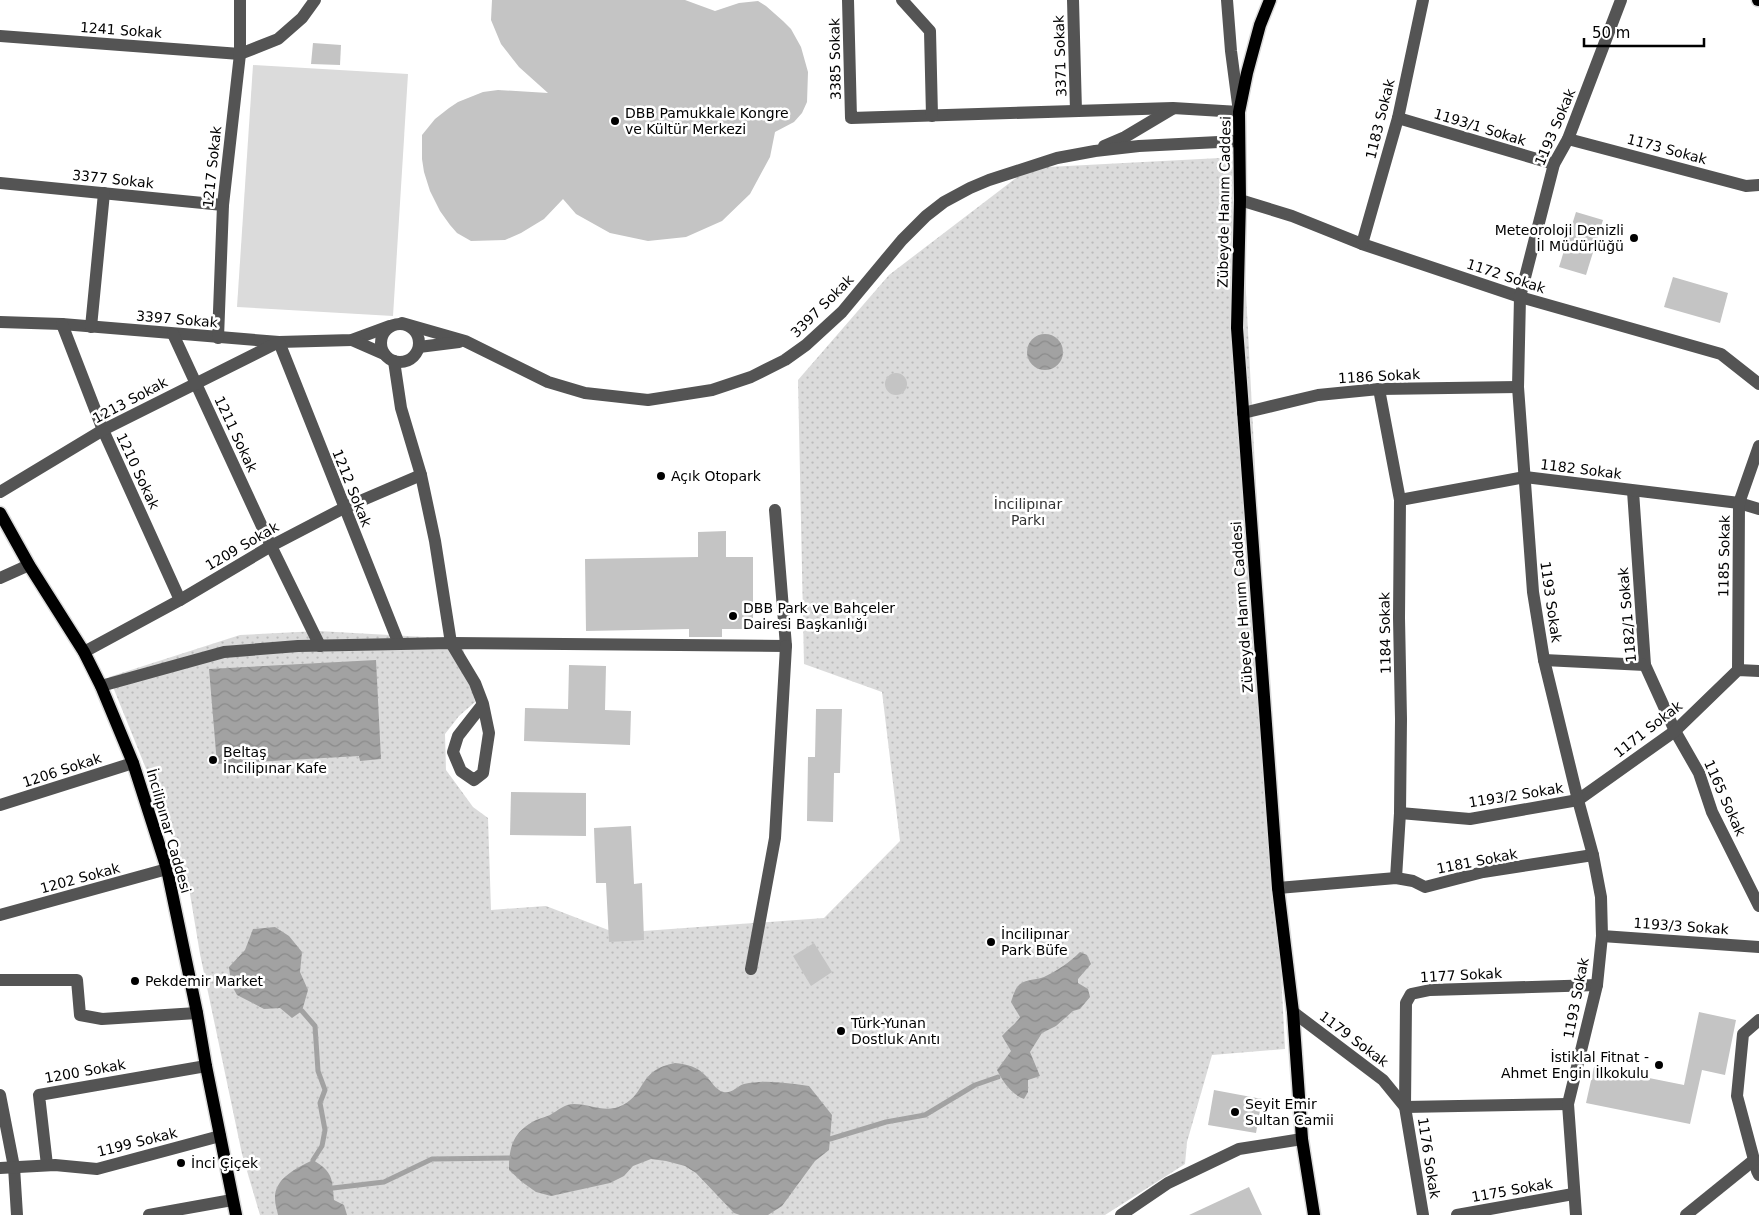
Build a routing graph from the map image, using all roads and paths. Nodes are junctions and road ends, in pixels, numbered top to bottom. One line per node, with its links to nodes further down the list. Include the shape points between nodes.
1 (240, 0): 11 (street, 1217 Sokak)
2 (315, 0): 11 (street, via 302,18 278,38)
3 (848, 0): 15 (street, 3385 Sokak, via 851,118)
4 (902, 0): 15 (street, via 930,31)
5 (1073, 0): 13 (street, 3371 Sokak)
6 (1227, 0): 14 (street)
7 (1270, 0): 14 (main road, Zübeyde Hanım Caddesi, via 1260,25)
8 (1422, 0): 16 (street, 1183 Sokak)
9 (1621, 0): 17 (street, 1193 Sokak)
10 (0, 36): 11 (street, 1241 Sokak)
11 (240, 54): 25 (street, 1217 Sokak)
12 (1173, 108): 13 (street); 14 (street); 19 (street)
13 (1076, 111): 15 (street)
14 (1239, 112): 18 (main road, Zübeyde Hanım Caddesi)
15 (932, 116)
16 (1398, 118): 20 (street, 1193/1 Sokak); 26 (street, 1183 Sokak)
17 (1568, 139): 20 (street, 1193 Sokak); 22 (street, 1173 Sokak, via 1746,186)
18 (1239, 141): 19 (street); 24 (main road, Zübeyde Hanım Caddesi)
19 (1095, 151): 35 (street, 3397 Sokak, via 1058,158 989,180 944,202 902,240 842,312 806,345 751,377 712,390 648,400 592,394 548,382)
20 (1554, 164): 27 (street, 1193 Sokak)
21 (0, 183): 23 (street, 3377 Sokak)
22 (1759, 184)
23 (104, 193): 25 (street, 3377 Sokak); 31 (street)
24 (1240, 200): 26 (street, 1172 Sokak, via 1292,216); 44 (main road, Zübeyde Hanım Caddesi, via 1237,328)
25 (223, 205): 33 (street, 1217 Sokak)
26 (1362, 244): 27 (street, 1172 Sokak)
27 (1520, 298): 40 (street, 1172 Sokak, via 1721,354); 42 (street, 1193 Sokak)
28 (0, 322): 29 (street, 3397 Sokak)
29 (62, 324): 31 (street, 3397 Sokak); 45 (street, 1210 Sokak)
30 (396, 325): 34 (street); 35 (street, 3397 Sokak); 37 (street, via 408,325 418,334); 38 (street, via 382,336 381,348)
31 (91, 327): 32 (street, 3397 Sokak)
32 (173, 334): 33 (street, 3397 Sokak); 39 (street, 1211 Sokak)
33 (218, 338): 36 (street, 3397 Sokak)
34 (352, 340): 36 (street, 3397 Sokak); 38 (street)
35 (465, 341): 37 (street)
36 (279, 342): 39 (street, 1213 Sokak); 53 (street, 1212 Sokak)
37 (418, 350): 38 (street, via 406,361); 41 (street)
38 (389, 357): 41 (street)
39 (196, 382): 45 (street, 1213 Sokak); 57 (street, 1211 Sokak)
40 (1759, 384)
41 (396, 386): 47 (street)
42 (1518, 387): 43 (street, 1186 Sokak); 48 (street, 1193 Sokak)
43 (1379, 389): 44 (street, 1186 Sokak, via 1318,395); 51 (street, 1184 Sokak)
44 (1243, 413): 80 (main road, Zübeyde Hanım Caddesi)
45 (103, 430): 50 (street, 1213 Sokak); 60 (street, 1210 Sokak)
46 (1759, 446): 52 (street, 1185 Sokak)
47 (421, 476): 53 (street, 1209 Sokak); 61 (street)
48 (1525, 477): 49 (street, 1182 Sokak); 51 (street, 1182 Sokak); 66 (street, 1193 Sokak, via 1532,592)
49 (1633, 491): 52 (street, 1182 Sokak); 67 (street, 1182/1 Sokak)
50 (0, 492)
51 (1400, 500): 76 (street, 1184 Sokak)
52 (1739, 503): 54 (street, 1182 Sokak); 68 (street, 1185 Sokak)
53 (344, 508): 57 (street, 1209 Sokak); 62 (street, 1212 Sokak)
54 (1759, 508)
55 (775, 510): 64 (street)
56 (0, 513): 58 (main road, İncilipınar Caddesi)
57 (271, 546): 60 (street, 1209 Sokak); 63 (street, 1211 Sokak)
58 (29, 565): 59 (street); 65 (main road, İncilipınar Caddesi)
59 (0, 578)
60 (180, 600): 65 (street, 1209 Sokak)
61 (452, 643): 62 (street); 64 (street); 71 (street)
62 (399, 644): 63 (street)
63 (320, 646): 70 (street, via 224,652)
64 (786, 646): 85 (street, via 775,838)
65 (84, 652): 70 (main road, İncilipınar Caddesi)
66 (1544, 660): 67 (street); 74 (street, 1193 Sokak)
67 (1645, 665): 72 (street, 1182/1 Sokak)
68 (1738, 670): 69 (street); 72 (street, 1171 Sokak)
69 (1759, 671)
70 (101, 686): 73 (main road, İncilipınar Caddesi)
71 (483, 704): 71 (street, via 489,732 483,773 474,780 461,771 453,752 458,736)
72 (1675, 731): 74 (street, 1171 Sokak); 81 (street, 1165 Sokak, via 1699,773 1712,812)
73 (133, 763): 75 (street, 1206 Sokak); 78 (main road, İncilipınar Caddesi)
74 (1578, 800): 76 (street, 1193/2 Sokak, via 1470,819); 77 (street, 1193 Sokak)
75 (0, 804)
76 (1400, 813): 79 (street, 1184 Sokak)
77 (1593, 855): 79 (street, 1181 Sokak, via 1483,872 1425,887); 83 (street, 1193 Sokak, via 1601,898)
78 (167, 869): 82 (street, 1202 Sokak); 88 (main road, İncilipınar Caddesi)
79 (1396, 878): 80 (street, 1181 Sokak)
80 (1278, 888): 89 (main road, Zübeyde Hanım Caddesi)
81 (1759, 906)
82 (0, 915)
83 (1602, 936): 84 (street, 1193/3 Sokak); 87 (street, 1193 Sokak)
84 (1759, 947)
85 (751, 969)
86 (0, 980): 88 (street, via 77,980 80,1015 102,1019)
87 (1597, 985): 93 (street, 1193 Sokak); 94 (street, 1177 Sokak, via 1430,990 1411,994 1406,1003)
88 (197, 1012): 91 (main road, İncilipınar Caddesi)
89 (1293, 1012): 94 (street, 1179 Sokak, via 1383,1080); 96 (main road, Zübeyde Hanım Caddesi)
90 (1759, 1020): 97 (street, via 1743,1034 1737,1096)
91 (206, 1066): 95 (main road, İncilipınar Caddesi); 98 (street, 1200 Sokak, via 39,1094)
92 (0, 1095): 99 (street)
93 (1568, 1104): 94 (street); 102 (street, 1193 Sokak)
94 (1405, 1107): 109 (street, 1176 Sokak)
95 (220, 1136): 98 (street, 1199 Sokak, via 97,1169); 103 (main road, İncilipınar Caddesi)
96 (1302, 1139): 107 (street, via 1239,1149 1168,1183); 108 (main road, Zübeyde Hanım Caddesi)
97 (1754, 1160): 101 (street); 112 (street)
98 (47, 1165): 99 (street, 1199 Sokak)
99 (14, 1166): 100 (street, 1199 Sokak); 104 (street)
100 (0, 1168)
101 (1759, 1175)
102 (1573, 1194): 110 (street, 1175 Sokak); 111 (street, 1193 Sokak)
103 (232, 1200): 105 (street); 106 (main road, İncilipınar Caddesi)
104 (17, 1215)
105 (149, 1215)
106 (236, 1215)
107 (1121, 1215)
108 (1314, 1215)
109 (1423, 1215)
110 (1457, 1215)
111 (1576, 1215)
112 (1686, 1215)

